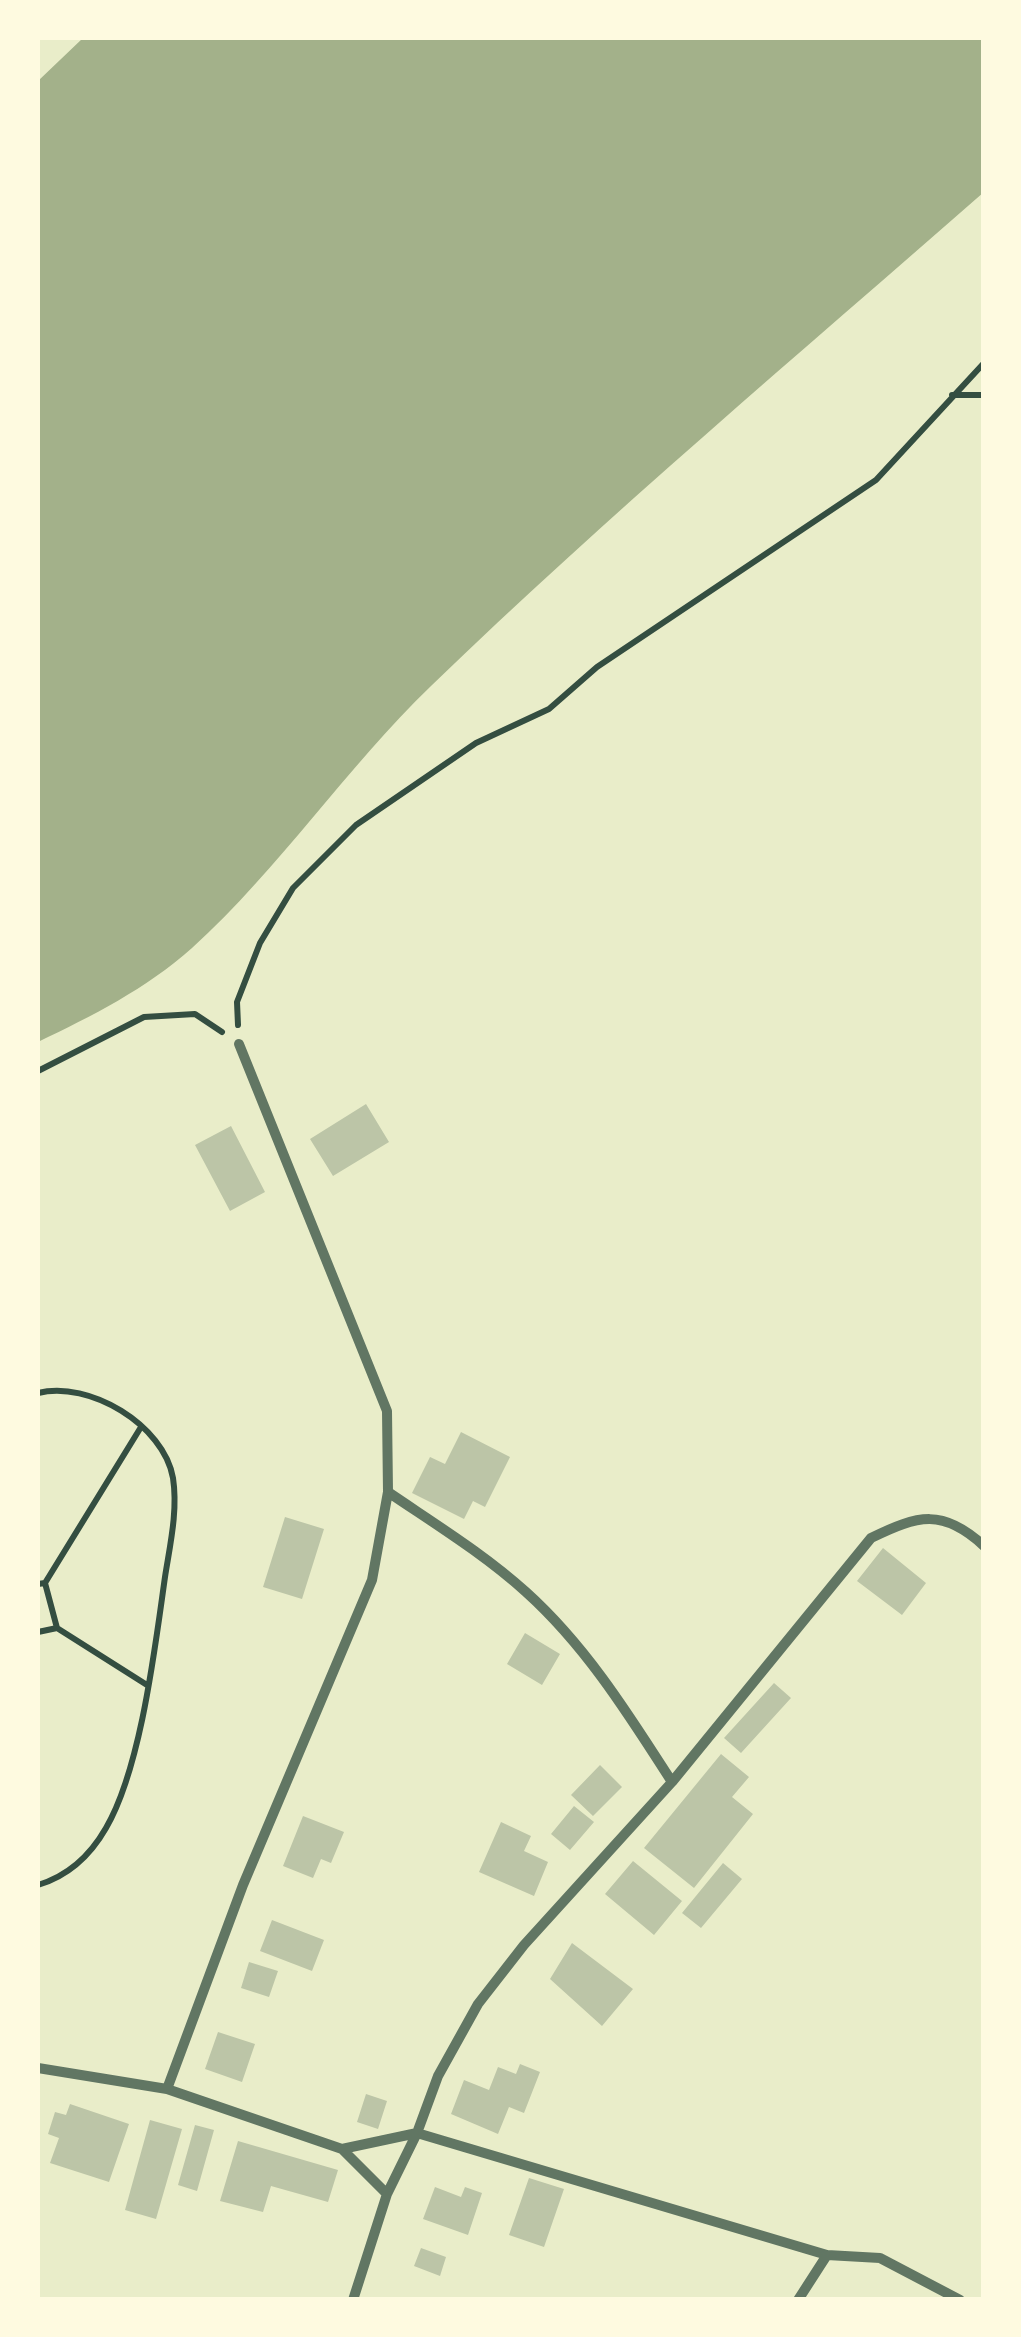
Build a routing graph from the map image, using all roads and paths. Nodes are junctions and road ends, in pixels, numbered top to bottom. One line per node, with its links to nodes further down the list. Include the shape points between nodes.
1 (984, 362): 2 (path)
2 (950, 394): 3 (path); 4 (path, via 876,480 597,666 548,710 476,743 356,825 293,888 260,943 237,1002)
3 (984, 395)
4 (239, 1044): 5 (path, via 195,1014 144,1018); 8 (street, via 387,1411)
5 (38, 1071)
6 (38, 1393): 7 (path, via 68,1390 94,1398)
7 (141, 1427): 10 (path); 13 (path, via 168,1461 174,1502)
8 (388, 1492): 14 (street, via 528,1593 606,1680); 17 (street, via 372,1580)
9 (984, 1546): 14 (street, via 965,1528 937,1518 907,1520 871,1538)
10 (41, 1583): 11 (path)
11 (57, 1628): 12 (path); 13 (path)
12 (38, 1632)
13 (147, 1685): 15 (path, via 120,1799 106,1829 80,1863)
14 (672, 1782): 18 (street, via 478,2004 438,2076)
15 (38, 1885)
16 (38, 2068): 17 (street)
17 (166, 2089): 19 (street)
18 (417, 2133): 19 (street); 20 (street); 21 (street)
19 (342, 2149): 20 (street)
20 (387, 2194): 22 (street)
21 (827, 2255): 23 (street); 24 (street, via 880,2258)
22 (354, 2300)
23 (798, 2300)
24 (960, 2300)

